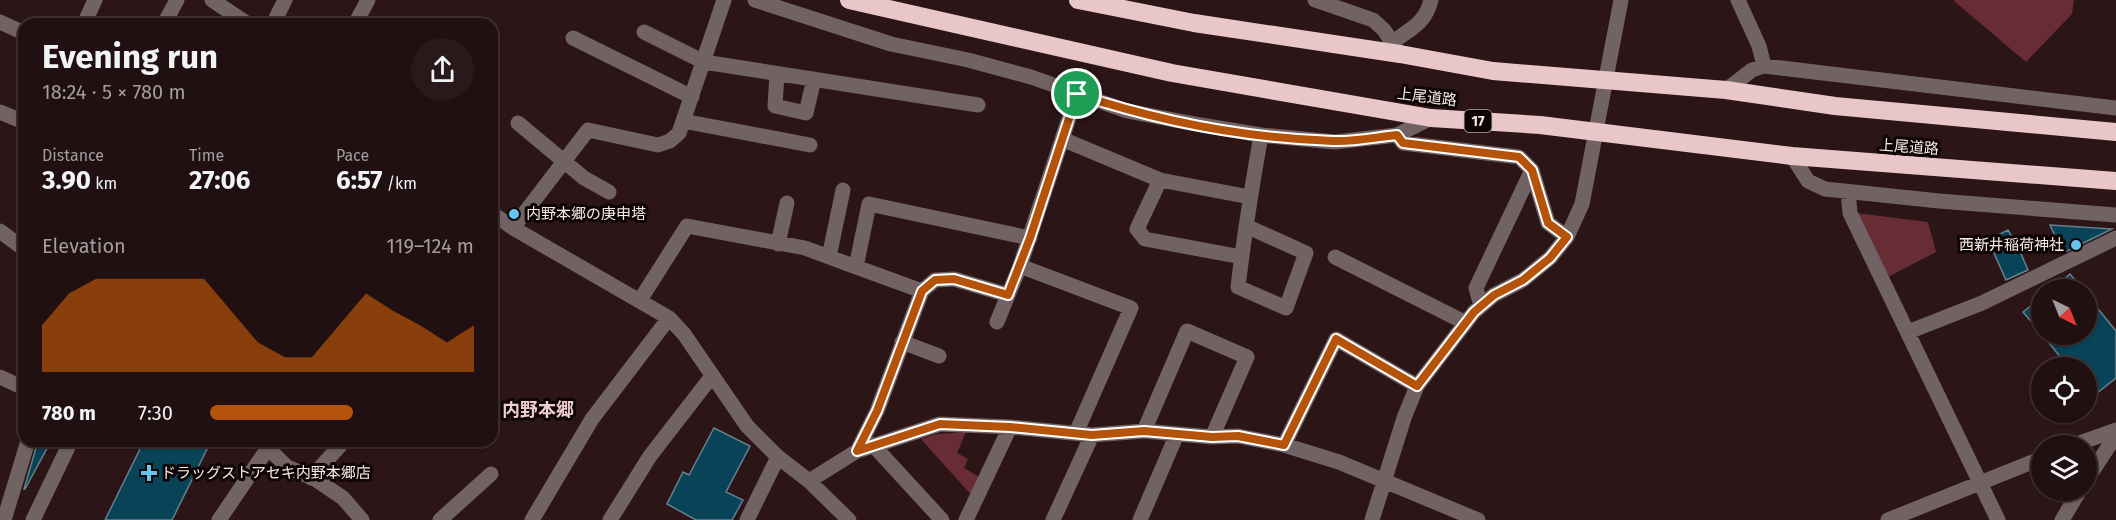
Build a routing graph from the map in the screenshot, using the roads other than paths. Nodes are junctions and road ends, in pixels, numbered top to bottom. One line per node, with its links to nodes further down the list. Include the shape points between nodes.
1 (96, 0): 14 (street)
2 (177, 0): 15 (street)
3 (212, 0): 16 (street)
4 (285, 0): 17 (street)
5 (368, 0): 18 (street)
6 (724, 0): 24 (street)
7 (755, 0): 30 (street, via 891,44 968,60)
8 (849, 0): 35 (highway, 上尾道路 / 17, via 1172,73)
9 (1078, 0): 23 (highway, via 1194,23)
10 (1315, 0): 23 (street, via 1372,20)
11 (1431, 0): 23 (street, via 1427,13)
12 (1621, 0): 28 (street)
13 (1738, 0): 25 (street, via 1760,46)
14 (87, 18)
15 (167, 18)
16 (239, 18)
17 (276, 18)
18 (358, 18)
19 (0, 22): 20 (street)
20 (18, 30)
21 (644, 32): 24 (street)
22 (573, 38): 31 (street)
23 (1396, 48): 28 (highway, via 1493,71)
24 (704, 62): 26 (street); 31 (street)
25 (1764, 66): 29 (street); 33 (street)
26 (777, 74): 27 (street); 27 (street, via 775,106 806,113)
27 (814, 80): 32 (street)
28 (1606, 81): 29 (highway); 39 (street)
29 (1725, 90): 40 (highway, via 1835,106)
30 (1077, 94): 41 (street, via 1127,111); 43 (street)
31 (692, 97): 37 (street)
32 (978, 105)
33 (2116, 108)
34 (2, 118): 36 (street)
35 (1431, 118): 39 (highway, 上尾道路 / 17); 42 (street)
36 (18, 121)
37 (683, 121): 44 (street); 46 (street, via 679,133 670,141 657,144 588,130)
38 (518, 123): 46 (street)
39 (1596, 132): 45 (highway, 上尾道路 / 17); 60 (street, via 1582,204)
40 (2116, 132)
41 (1261, 135): 42 (street, via 1335,142); 53 (street)
42 (1397, 135): 47 (street, via 1403,143 1519,157)
43 (1062, 138): 48 (street); 61 (street)
44 (810, 145)
45 (1792, 156): 49 (highway, 上尾道路 / 17); 52 (street, via 1808,181 1825,189)
46 (564, 162): 51 (street); 58 (street)
47 (1532, 170): 60 (street, via 1548,223); 73 (street, via 1476,288)
48 (1160, 180): 53 (street); 66 (street, via 1137,230 1145,239)
49 (2116, 181)
50 (843, 190): 65 (street)
51 (609, 192)
52 (1848, 192): 55 (street); 77 (street, via 1850,213)
53 (1250, 198): 57 (street)
54 (787, 203): 63 (street)
55 (2116, 214)
56 (498, 217): 58 (street)
57 (1246, 226): 66 (street); 66 (street, via 1306,253 1286,308 1238,287)
58 (513, 228): 72 (street)
59 (0, 231): 64 (street)
60 (1567, 237): 73 (street, via 1550,258 1523,280)
61 (1030, 238): 68 (street); 69 (street, via 869,204)
62 (2116, 238): 77 (street, via 1991,300)
63 (778, 243): 65 (street); 72 (street, via 687,226)
64 (18, 244)
65 (829, 257): 69 (street)
66 (1242, 257)
67 (1335, 257): 76 (street)
68 (1020, 266): 71 (street); 86 (street, via 1131,308)
69 (856, 267): 70 (street)
70 (922, 291): 71 (street, via 935,280 954,279); 78 (street)
71 (1008, 295): 75 (street)
72 (640, 300): 74 (street)
73 (1481, 306): 76 (street)
74 (669, 318): 81 (street); 115 (street, via 592,419)
75 (997, 322)
76 (1466, 323): 83 (street)
77 (1908, 332): 106 (street)
78 (902, 342): 79 (street); 98 (street, via 877,411)
79 (939, 356)
80 (0, 376): 82 (street)
81 (712, 376): 99 (street, via 747,426); 109 (street, via 650,456)
82 (18, 385)
83 (1417, 386): 91 (street, via 1336,339); 105 (street)
84 (1010, 427): 86 (street); 92 (street, via 940,424); 119 (street)
85 (1144, 431): 86 (street); 87 (street); 88 (street, via 1187,331 1247,357)
86 (1084, 434): 120 (street)
87 (1177, 434): 88 (street); 121 (street)
88 (1212, 437): 91 (street, via 1238,436)
89 (2115, 438): 90 (street); 101 (street)
90 (2097, 441)
91 (1284, 445): 105 (street)
92 (873, 446): 98 (street); 118 (street)
93 (26, 447): 107 (street)
94 (68, 447): 111 (street)
95 (264, 447): 112 (street)
96 (267, 447): 103 (street, via 287,467)
97 (339, 447): 103 (street)
98 (857, 451): 104 (street)
99 (778, 457): 104 (street); 116 (street)
100 (2031, 463): 106 (street)
101 (2097, 465)
102 (491, 474): 114 (street)
103 (311, 478): 113 (street, via 343,498)
104 (809, 481): 117 (street)
105 (1386, 481): 122 (street); 123 (street)
106 (1980, 484): 124 (street); 125 (street)
107 (5, 497): 110 (street)
108 (2073, 501): 126 (street)
109 (616, 518)
110 (4, 520)
111 (33, 520)
112 (219, 520)
113 (362, 520)
114 (440, 520)
115 (532, 520)
116 (747, 520)
117 (849, 520)
118 (942, 520)
119 (966, 520)
120 (1053, 520)
121 (1140, 520)
122 (1372, 520)
123 (1478, 520)
124 (1888, 520)
125 (1998, 520)
126 (2062, 520)

